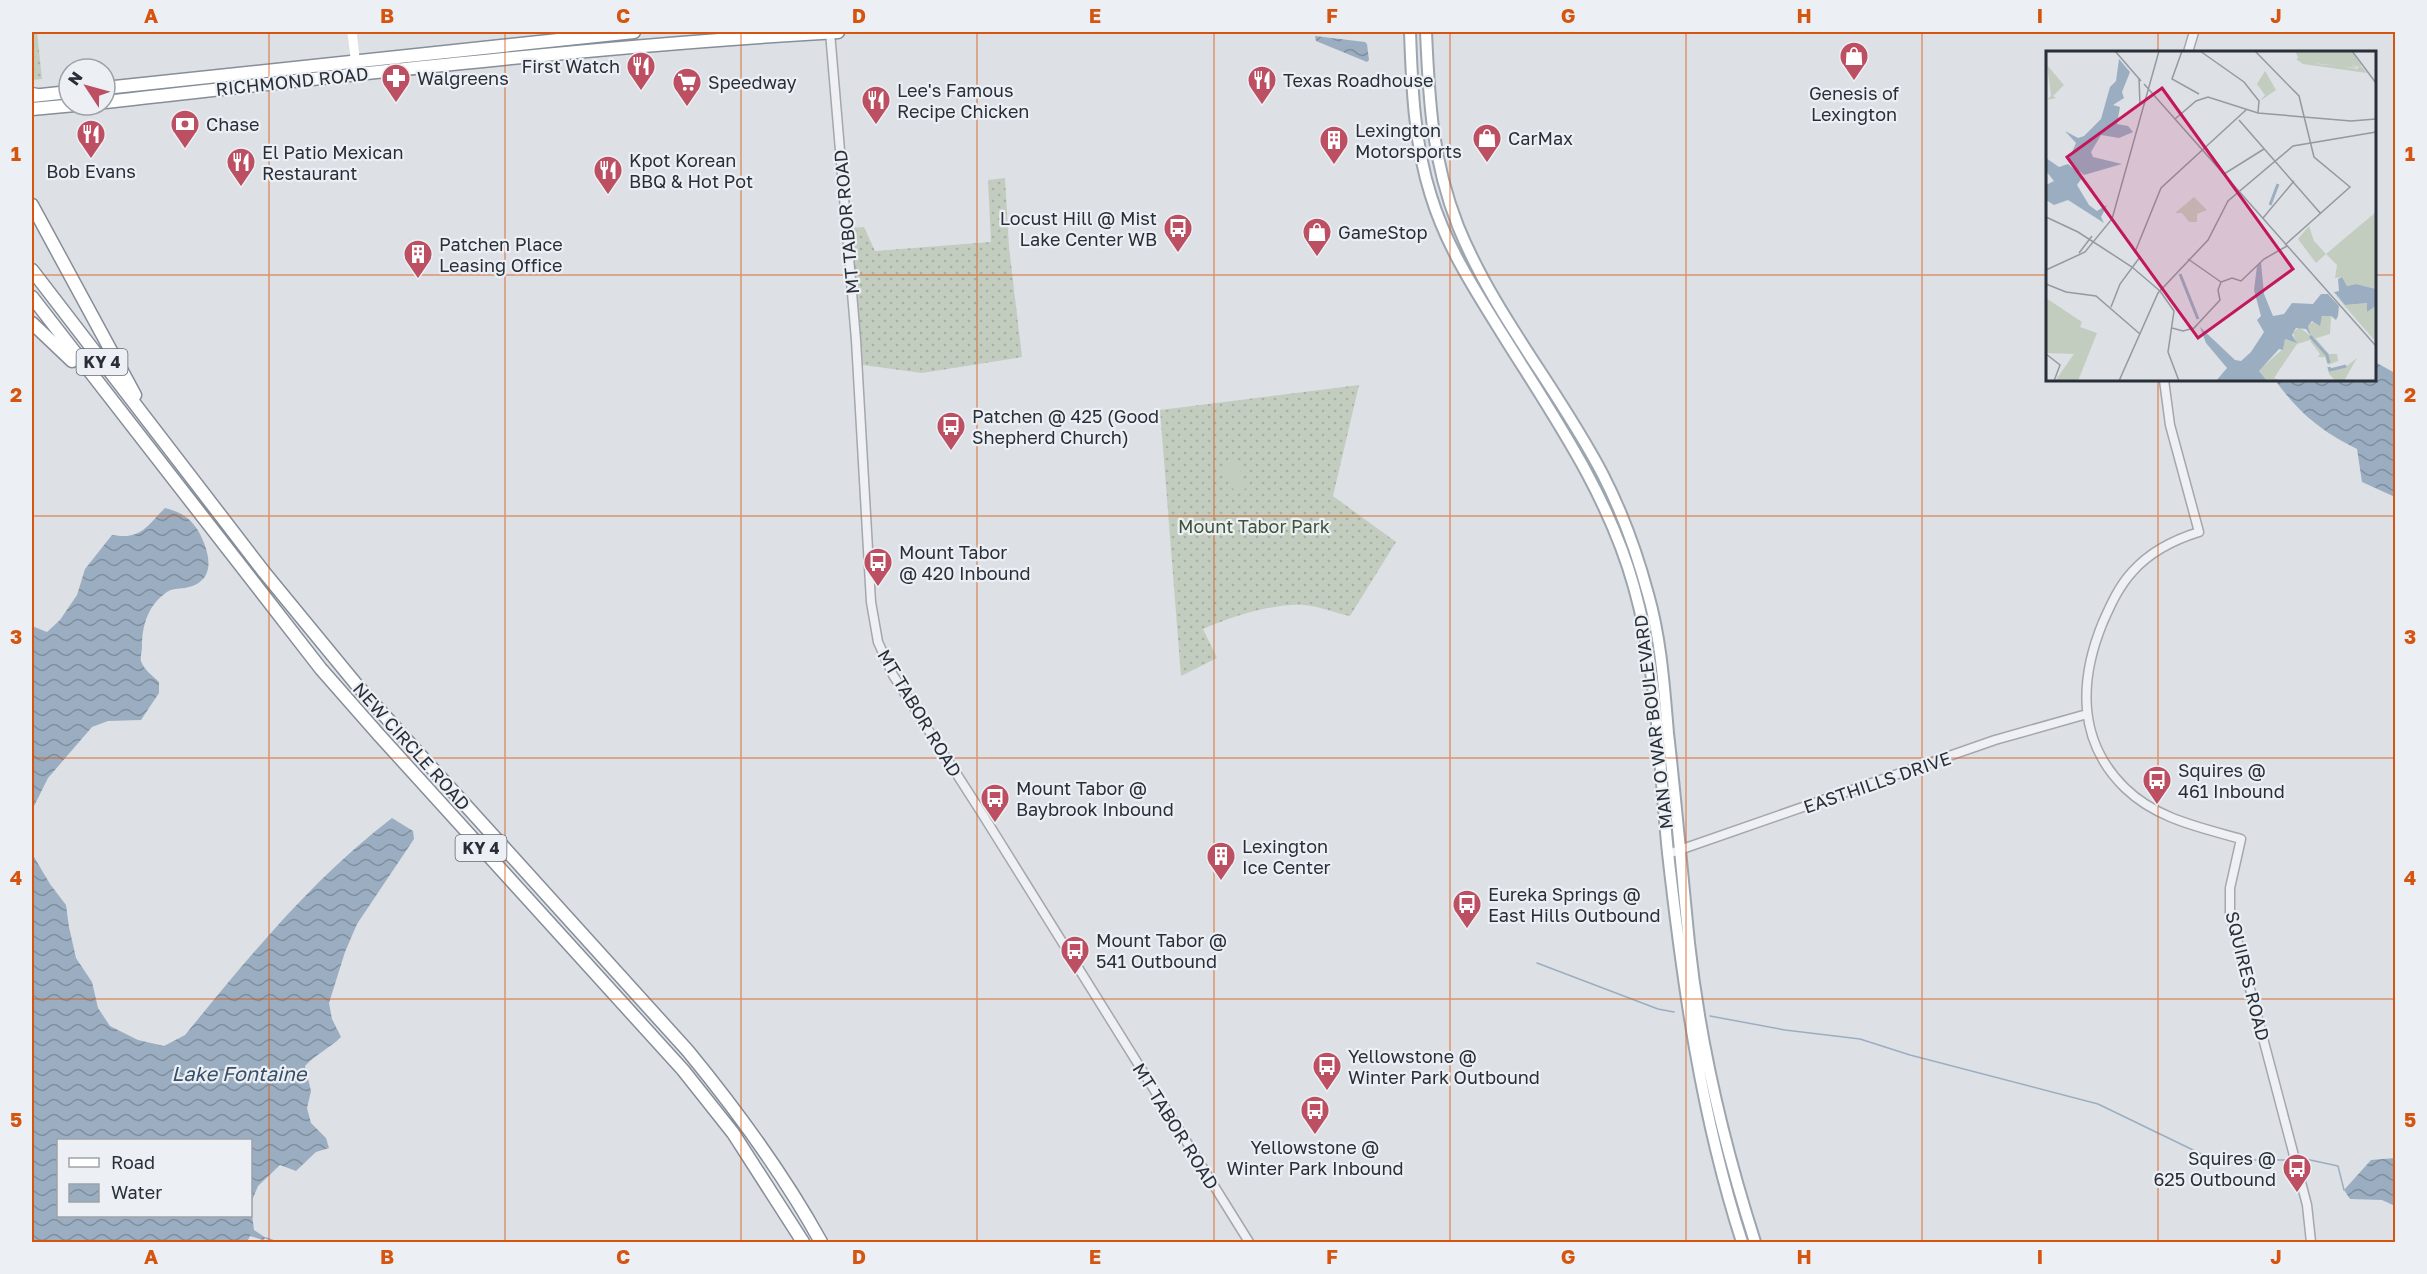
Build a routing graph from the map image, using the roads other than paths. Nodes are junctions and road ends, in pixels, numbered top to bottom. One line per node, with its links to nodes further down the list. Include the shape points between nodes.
1 (352, 32): 9 (main road)
2 (634, 32): 9 (highway, RICHMOND ROAD)
3 (830, 32): 4 (highway, RICHMOND ROAD); 10 (highway, RICHMOND ROAD, via 638,45); 29 (street, MT TABOR ROAD, via 856,340 871,602 880,648)
4 (838, 32)
5 (1410, 32): 26 (main road, MAN O WAR BOULEVARD, via 1416,133 1440,220 1474,288 1579,456 1605,506 1626,560 1646,641)
6 (1426, 32): 25 (main road, MAN O WAR BOULEVARD, via 1435,151 1458,226 1491,291 1602,473 1638,558 1657,635)
7 (2194, 32): 8 (street)
8 (2188, 51)
9 (356, 61): 10 (main road); 11 (highway, RICHMOND ROAD)
10 (356, 74): 14 (highway, RICHMOND ROAD)
11 (117, 87)
12 (57, 93): 13 (highway)
13 (33, 95)
14 (117, 101)
15 (57, 107): 16 (highway)
16 (32, 109)
17 (32, 205): 22 (highway, via 136,397)
18 (32, 270): 22 (highway, NEW CIRCLE ROAD / KY 4)
19 (32, 297): 23 (highway, NEW CIRCLE ROAD / KY 4)
20 (32, 322): 23 (highway, via 69,357)
21 (2164, 381): 24 (street, SQUIRES ROAD, via 2170,425 2199,532 2152,554 2114,596 2090,661)
22 (173, 454): 27 (highway, NEW CIRCLE ROAD / KY 4, via 356,684 729,1100)
23 (154, 456): 28 (highway, NEW CIRCLE ROAD / KY 4, via 328,677 683,1071 733,1133)
24 (2087, 714): 25 (street, EASTHILLS DRIVE, via 1995,740); 32 (street, SQUIRES ROAD, via 2103,759 2137,799 2168,818 2241,838 2229,888 2230,913 2307,1205)
25 (1681, 850): 26 (street, EASTHILLS DRIVE); 31 (main road, MAN O WAR BOULEVARD, via 1701,1026 1718,1112)
26 (1668, 854): 30 (main road, MAN O WAR BOULEVARD, via 1698,1070)
27 (820, 1239)
28 (803, 1242)
29 (1249, 1242)
30 (1742, 1242)
31 (1755, 1242)
32 (2311, 1242)

